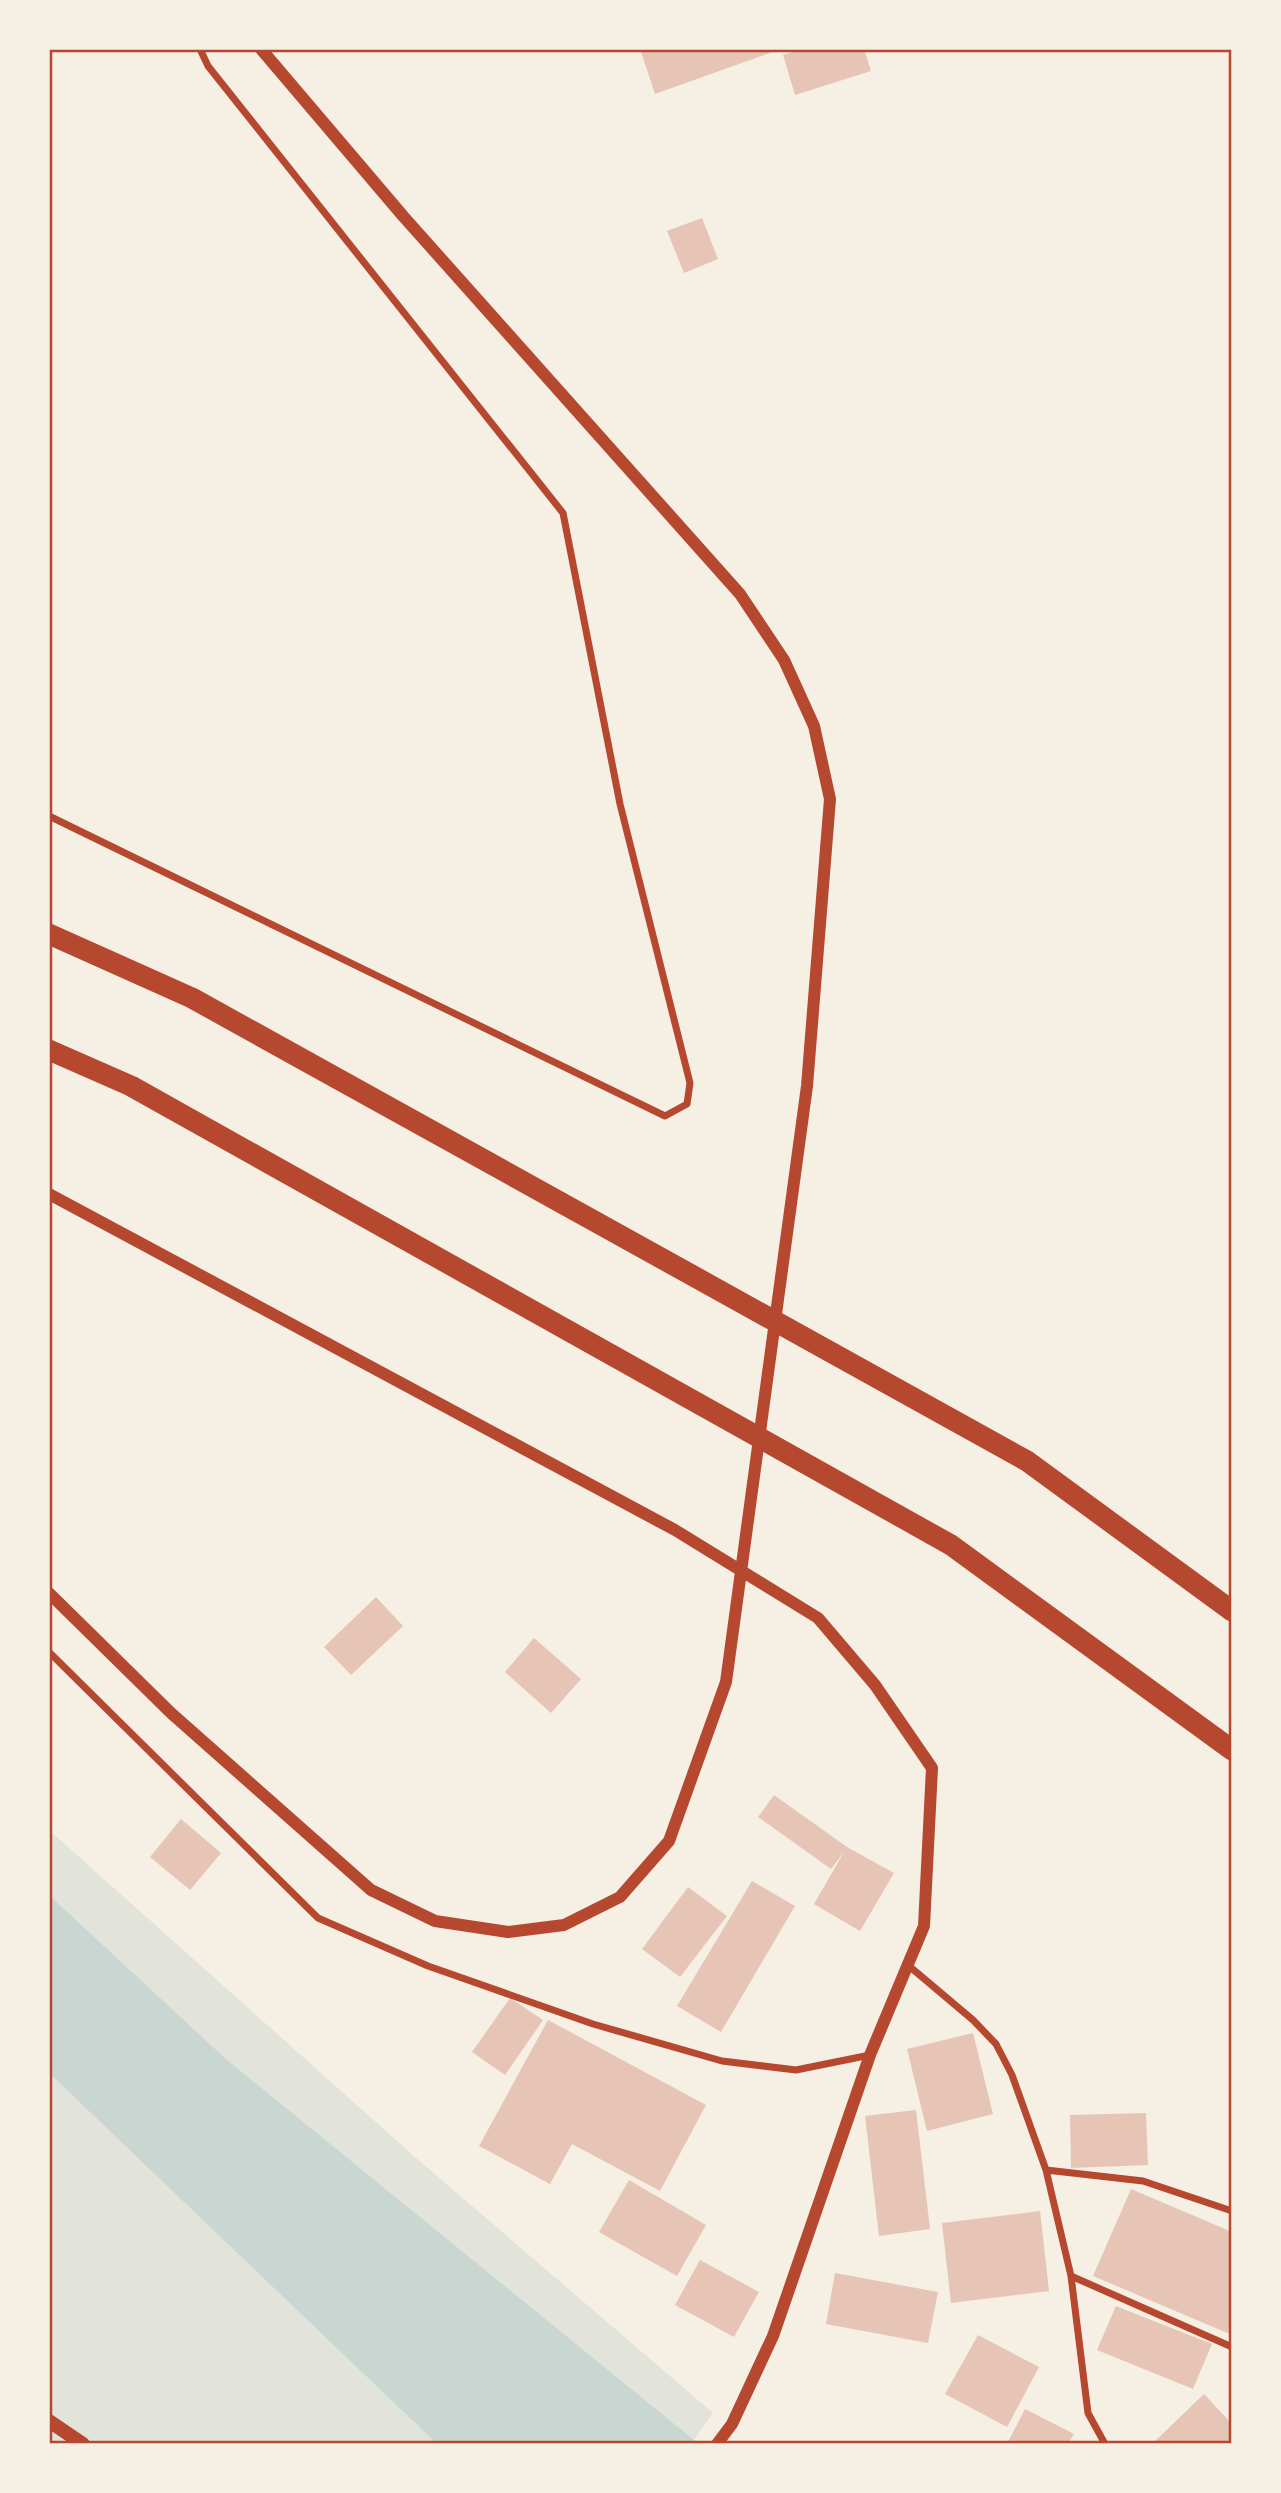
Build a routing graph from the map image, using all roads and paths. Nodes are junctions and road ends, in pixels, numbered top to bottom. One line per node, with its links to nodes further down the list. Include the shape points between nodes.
1 (200, 49): 3 (street, via 208,66 563,513 620,804 691,1083 687,1104 665,1116)
2 (261, 49): 7 (street, via 403,216 740,594 784,660 814,726 830,799 807,1086 726,1682 669,1841 620,1897 564,1925 508,1932 435,1922 371,1890 171,1713)
3 (49, 816)
4 (49, 933): 8 (highway, via 192,998 1027,1461)
5 (49, 1049): 10 (highway, via 131,1087 951,1545)
6 (49, 1194): 11 (street, via 675,1530 818,1618 875,1685 932,1768 924,1926)
7 (49, 1592)
8 (1232, 1611)
9 (49, 1653): 12 (street, via 318,1918 441,1971 593,2025 722,2061 796,2070)
10 (1232, 1750)
11 (909, 1966): 12 (street); 13 (street, via 996,2044 1013,2075)
12 (870, 2055): 18 (street, via 773,2336 732,2424)
13 (1046, 2170): 14 (street, via 1143,2181); 15 (street)
14 (1232, 2211)
15 (1071, 2276): 16 (street); 20 (street, via 1088,2413)
16 (1232, 2347)
17 (49, 2421): 19 (main road)
18 (719, 2440)
19 (83, 2444)
20 (1105, 2444)

